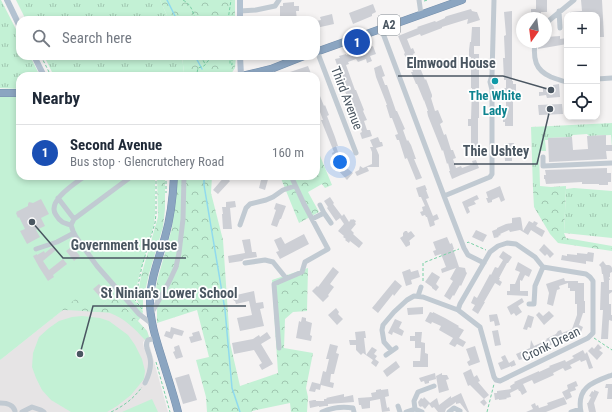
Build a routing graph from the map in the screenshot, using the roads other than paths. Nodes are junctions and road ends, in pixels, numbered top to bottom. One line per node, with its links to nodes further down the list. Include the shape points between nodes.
1 (7, 0): 13 (main road)
2 (240, 0): 8 (main road)
3 (279, 0): 8 (street, via 275,6)
4 (419, 0): 10 (street)
5 (462, 0): 10 (highway, A2)
6 (494, 0): 41 (street, via 490,82 492,174 490,178)
7 (574, 0): 9 (street)
8 (240, 11): 11 (main road)
9 (559, 12): 12 (street); 15 (street)
10 (421, 14): 14 (highway, A2)
11 (240, 16)
12 (552, 18)
13 (16, 19)
14 (381, 28): 17 (highway, A2); 41 (street)
15 (560, 28)
16 (535, 48): 29 (street, via 534,58 539,69)
17 (320, 51)
18 (36, 60): 23 (main road)
19 (240, 60): 24 (main road)
20 (294, 60): 22 (highway)
21 (319, 60): 32 (street, Third Avenue)
22 (271, 69): 25 (highway); 26 (street)
23 (42, 72)
24 (242, 72)
25 (259, 72)
26 (272, 72)
27 (612, 78): 28 (street)
28 (600, 79)
29 (564, 81)
30 (0, 93): 31 (highway)
31 (16, 93)
32 (356, 153)
33 (543, 157): 34 (street, via 543,166)
34 (612, 163)
35 (80, 180): 42 (street)
36 (127, 180): 45 (street)
37 (174, 180): 60 (highway, via 170,218 152,287)
38 (184, 180): 60 (street, via 183,219 176,267)
39 (293, 180): 40 (street)
40 (295, 186): 46 (street); 49 (street, via 283,190 273,198 250,204)
41 (444, 196): 53 (street, via 468,255)
42 (58, 198): 45 (street); 48 (street, via 54,213 60,221)
43 (320, 204): 44 (street)
44 (324, 213): 46 (street); 47 (street)
45 (74, 219): 48 (street)
46 (312, 219): 55 (street, via 328,249 305,262 302,272)
47 (331, 223)
48 (71, 225): 50 (street)
49 (240, 225)
50 (74, 233): 51 (street); 61 (street, via 97,266 139,314)
51 (36, 249)
52 (244, 263): 55 (street, via 265,260 272,262)
53 (484, 263): 54 (street, via 490,252 498,246 512,243 535,257); 59 (street)
54 (543, 267): 58 (street, via 535,286); 59 (street, Cronk Drean, via 582,274 593,281 593,333 572,347 500,381 496,380 480,327)
55 (286, 278): 63 (street, via 274,284)
56 (421, 287): 57 (street)
57 (418, 296): 59 (street); 64 (street, via 407,300 384,326 384,342 394,349)
58 (534, 304)
59 (458, 310)
60 (151, 315): 61 (highway)
61 (152, 324): 62 (highway)
62 (156, 338): 66 (street, via 146,343 151,366); 76 (highway)
63 (279, 348)
64 (386, 355)
65 (612, 375): 71 (street, via 593,382 584,389)
66 (145, 383)
67 (431, 394): 70 (street, via 432,387 418,392 414,400)
68 (0, 403): 73 (street, via 10,404)
69 (398, 406): 79 (street)
70 (415, 409): 80 (street); 81 (street)
71 (580, 410): 83 (street)
72 (460, 411): 82 (street, via 454,408)
73 (15, 412)
74 (22, 412): 75 (street, via 32,407)
75 (44, 412)
76 (178, 412)
77 (322, 412): 78 (street, via 347,407 353,408)
78 (354, 412)
79 (400, 412)
80 (406, 412)
81 (422, 412)
82 (449, 412)
83 (572, 412)

